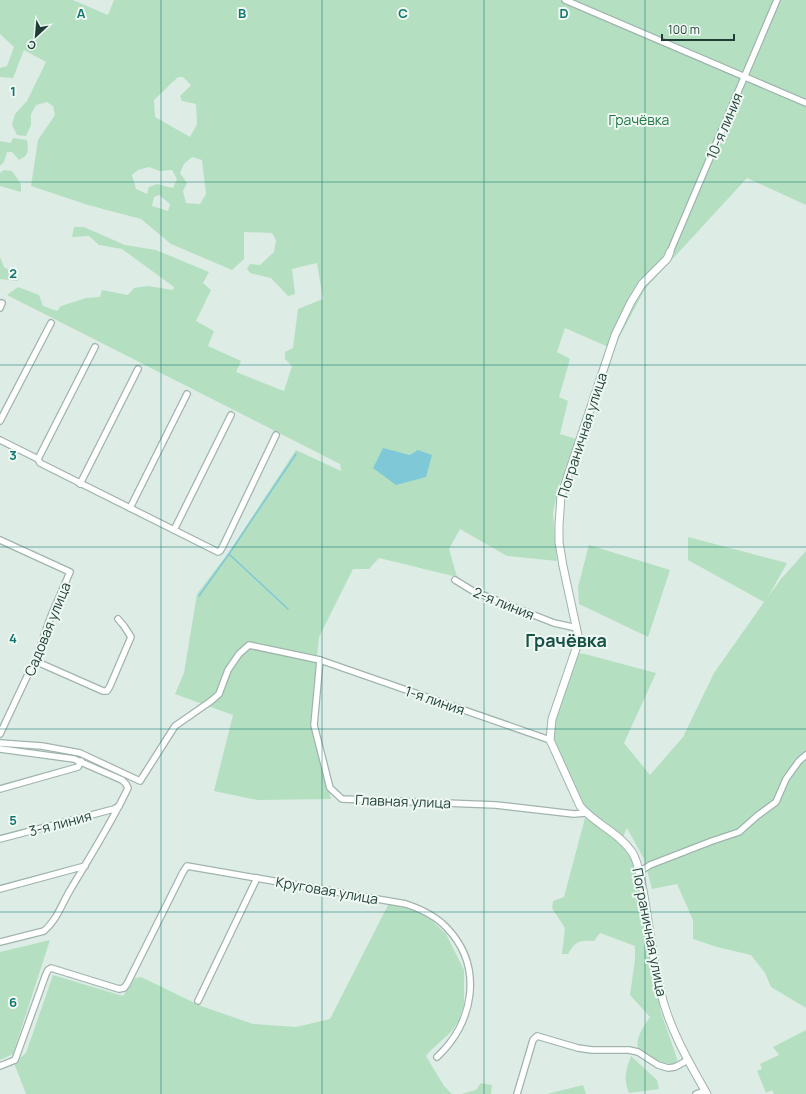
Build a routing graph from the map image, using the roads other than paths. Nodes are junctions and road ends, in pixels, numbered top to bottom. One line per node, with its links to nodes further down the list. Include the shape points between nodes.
1 (565, 0): 3 (street)
2 (778, 0): 3 (street, 10-я линия)
3 (744, 77): 4 (street); 5 (street, 10-я линия)
4 (806, 103)
5 (670, 252): 21 (street, Пограничная улица, via 667,259 642,284 615,335 564,486 560,507 559,542)
6 (51, 323): 11 (street)
7 (95, 347): 14 (street)
8 (138, 369): 15 (street)
9 (187, 394): 16 (street)
10 (231, 414): 17 (street)
11 (0, 421)
12 (276, 435): 17 (street, via 220,551 215,552)
13 (0, 440): 14 (street)
14 (38, 459): 15 (street, via 40,463)
15 (80, 484): 16 (street)
16 (130, 508): 17 (street)
17 (174, 530)
18 (0, 540): 23 (street, Садовая улица, via 70,572)
19 (455, 580): 21 (street, 2-я линия, via 473,592 554,623)
20 (118, 620): 23 (street, via 130,637 107,690 103,691)
21 (577, 628): 25 (street, Пограничная улица, via 579,640 552,719)
22 (320, 660): 25 (street, 1-я линия); 26 (street, 1-я линия, via 249,645 228,670 219,694 175,726 140,781 80,753); 32 (street, Главная улица, via 314,725 330,788 342,799 496,805 574,814)
23 (35, 661): 24 (street, Садовая улица)
24 (0, 734)
25 (550, 740): 32 (street, Пограничная улица, via 580,806)
26 (0, 742)
27 (0, 749): 29 (street)
28 (806, 755): 35 (street, via 786,779 776,802 739,832 650,865)
29 (81, 762): 30 (street, via 78,767); 31 (street, via 126,784 128,788)
30 (0, 788)
31 (120, 806): 33 (street, 3-я линия); 34 (street)
32 (586, 813): 35 (street, Пограничная улица, via 622,839 632,852)
33 (0, 839)
34 (85, 866): 37 (street); 38 (street, via 54,920 44,931)
35 (639, 872): 41 (street, Пограничная улица, via 662,997)
36 (257, 878): 39 (street); 40 (street, Круговая улица, via 406,904 422,910 448,928 464,953 471,988 467,1012 457,1034); 42 (street, Круговая улица, via 187,866 124,988 118,989 51,968 46,974 15,1060)
37 (0, 889)
38 (0, 942)
39 (198, 1001)
40 (437, 1057)
41 (688, 1060): 43 (street, Пограничная улица); 44 (street, via 668,1068 638,1052 578,1048 536,1036)
42 (0, 1066)
43 (706, 1093): 45 (street)
44 (517, 1094)
45 (696, 1094)

